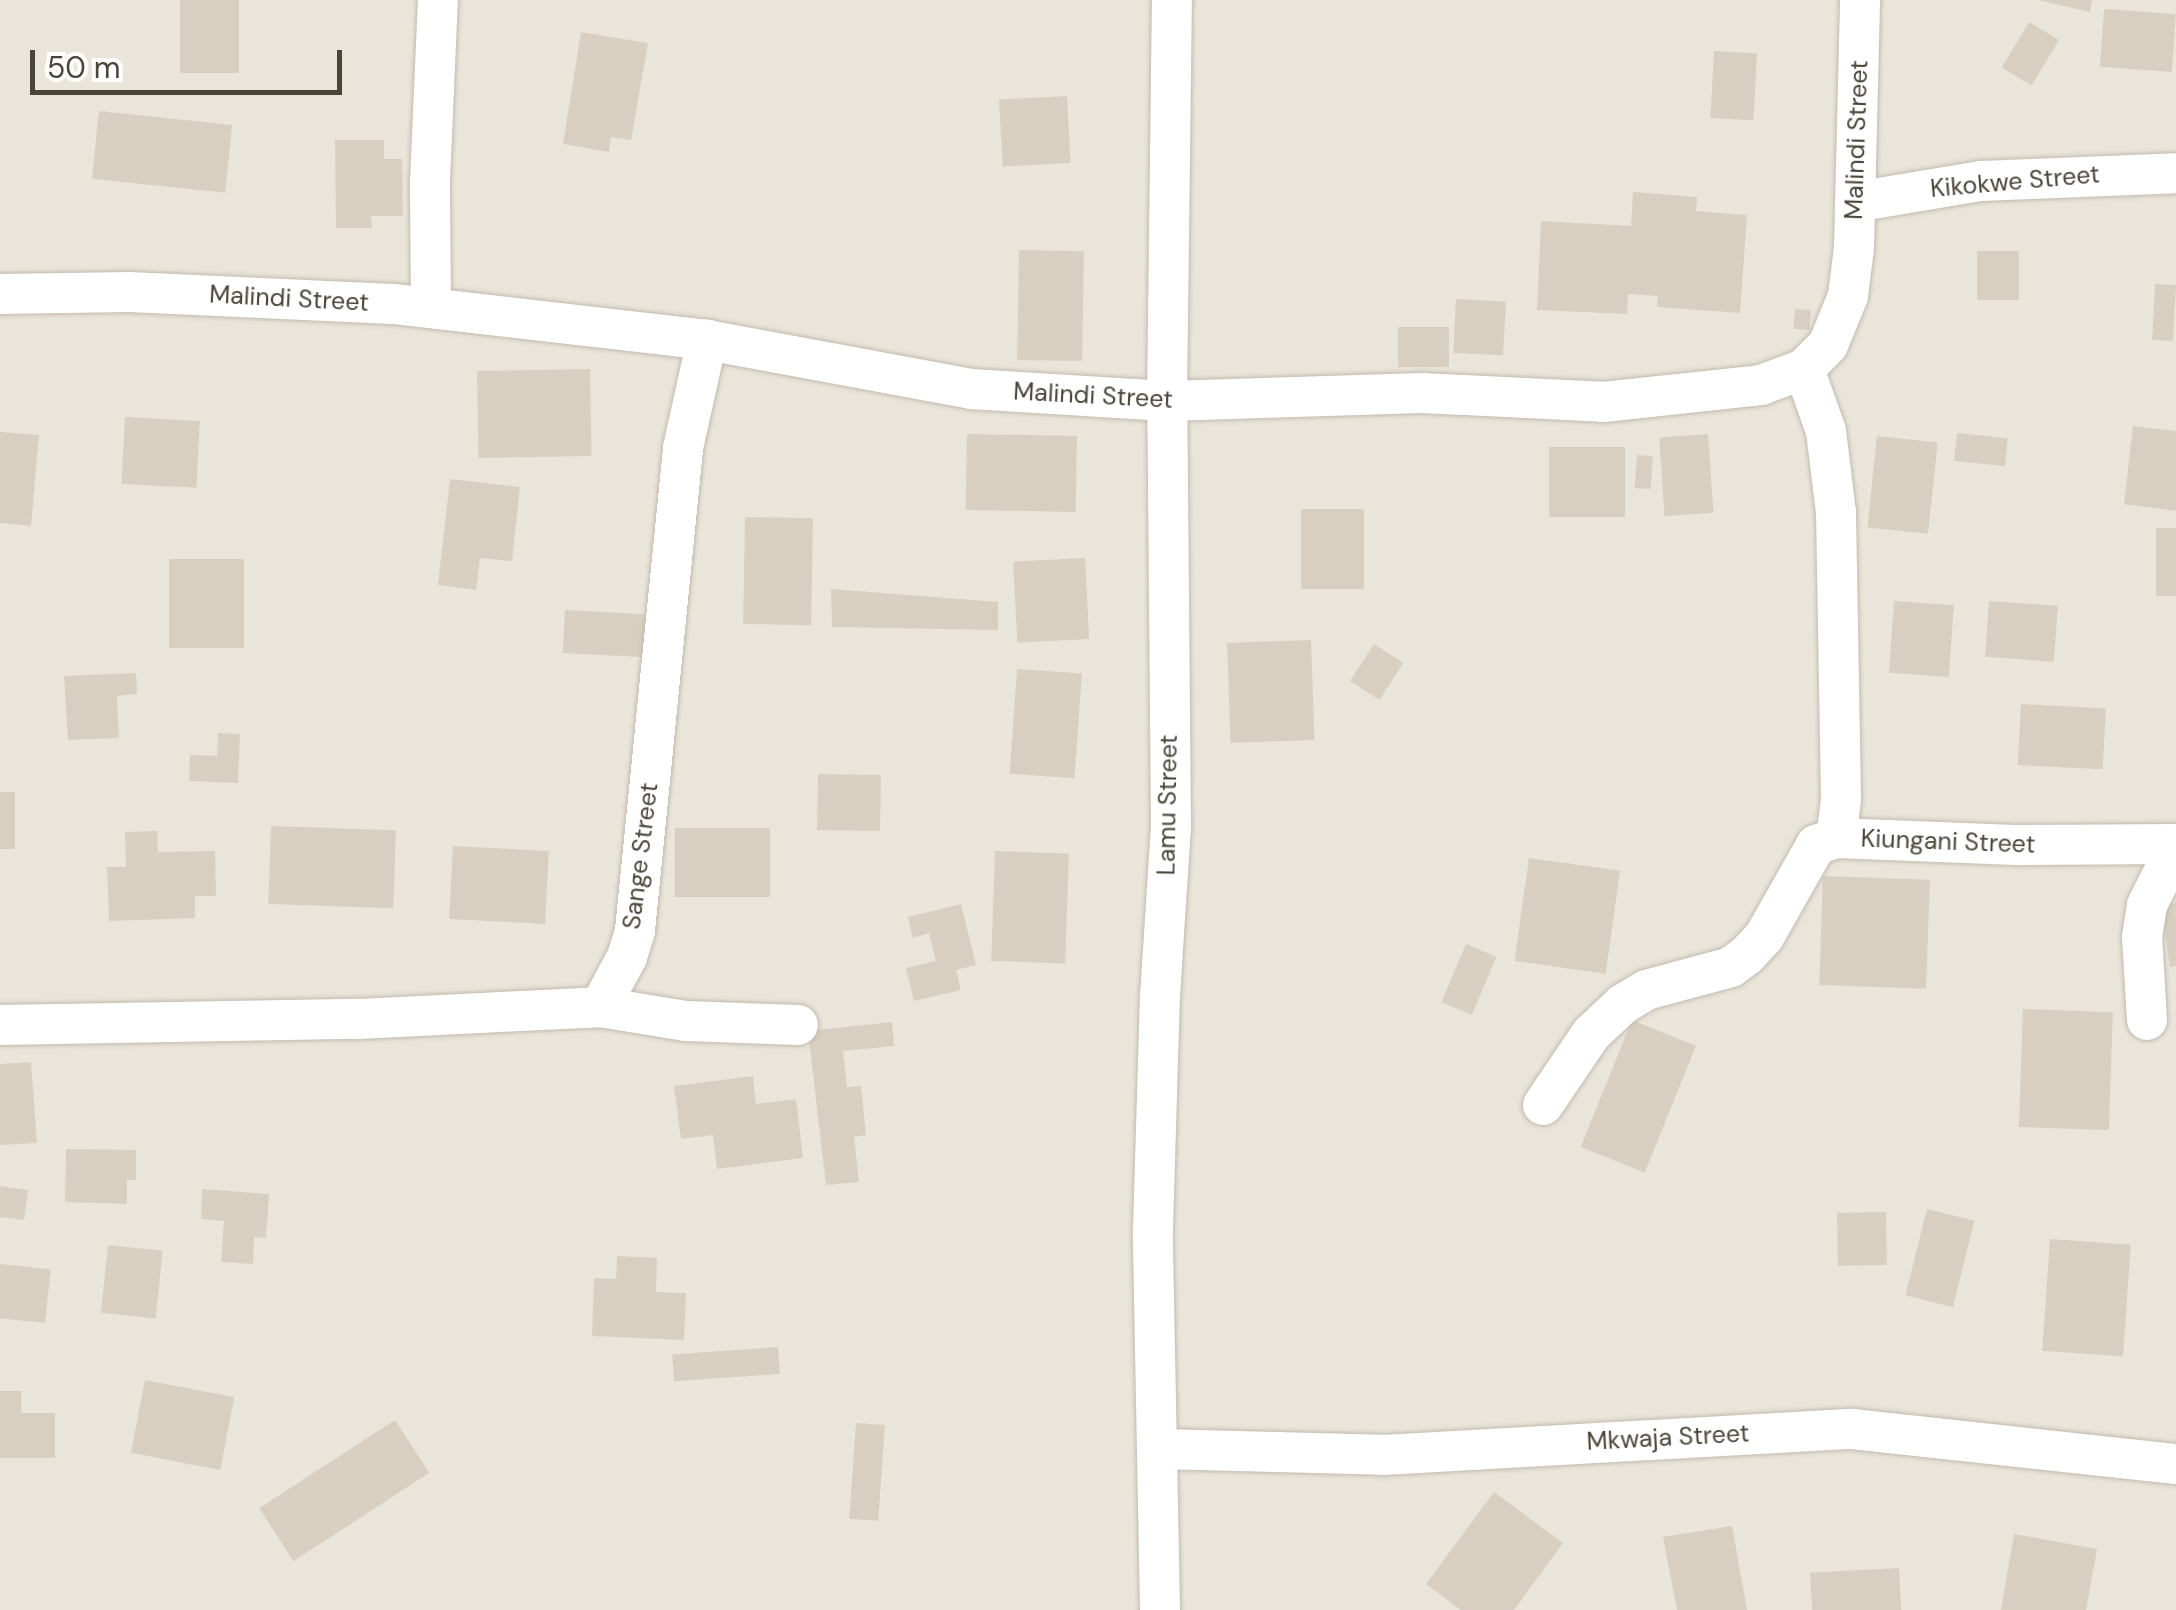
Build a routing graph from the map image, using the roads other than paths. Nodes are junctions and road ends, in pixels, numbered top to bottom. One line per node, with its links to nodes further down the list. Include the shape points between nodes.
1 (438, 0): 7 (street)
2 (1172, 0): 10 (street, Lamu Street)
3 (1860, 0): 5 (street, Malindi Street)
4 (2176, 173): 5 (street, Kikokwe Street, via 1981,181)
5 (1855, 202): 9 (street, Malindi Street, via 1848,296 1828,345)
6 (0, 294): 7 (street, Malindi Street, via 129,292)
7 (431, 308): 8 (street, Malindi Street)
8 (706, 340): 10 (street, Malindi Street, via 972,389); 13 (street, Sange Street, via 683,448 635,930)
9 (1804, 369): 10 (street, Malindi Street, via 1761,385 1649,400 1422,393); 11 (street, via 1826,431 1836,512 1842,799)
10 (1167, 401): 18 (street, Lamu Street, via 1171,828 1154,1228)
11 (1836, 838): 12 (street, Kiungani Street); 17 (street, Kiungani Street, via 1816,845 1764,938 1747,955 1731,967 1646,990 1624,1004 1591,1034)
12 (2176, 846): 14 (street, via 2146,906)
13 (600, 1007): 15 (street, via 686,1020); 16 (street)
14 (2147, 1020)
15 (798, 1025)
16 (0, 1026)
17 (1544, 1105)
18 (1159, 1449): 19 (street, Mkwaja Street, via 1383,1455 1852,1429); 20 (street, Lamu Street)
19 (2176, 1464)
20 (1160, 1610)

